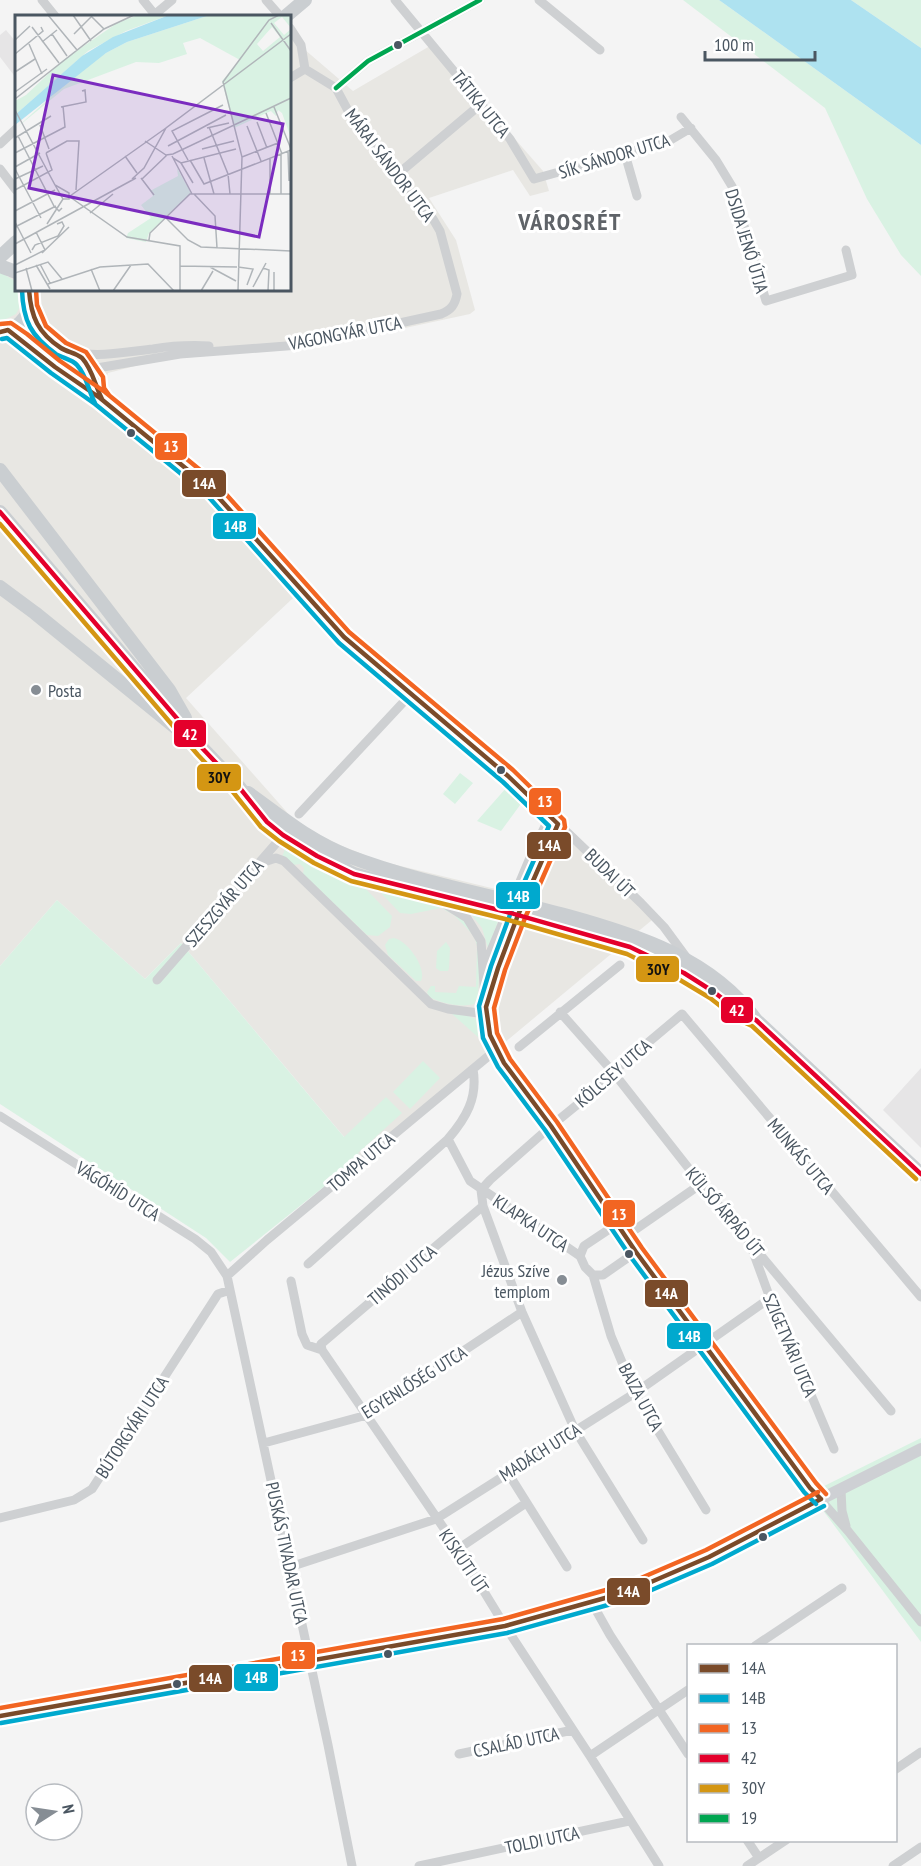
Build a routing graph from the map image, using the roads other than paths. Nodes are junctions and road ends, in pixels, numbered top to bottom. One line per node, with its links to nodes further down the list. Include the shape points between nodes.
1 (42, 0): 9 (street)
2 (143, 0): 10 (street)
3 (172, 0): 11 (street)
4 (266, 0): 12 (street)
5 (306, 0): 13 (main road)
6 (395, 0): 15 (street, TÁTIKA UTCA)
7 (480, 0): 15 (street)
8 (538, 0): 16 (street)
9 (54, 15)
10 (154, 15)
11 (156, 15)
12 (279, 15)
13 (287, 15)
14 (291, 30): 17 (street, via 300,45)
15 (423, 32): 19 (street, via 362,65); 20 (street, TÁTIKA UTCA)
16 (600, 50)
17 (305, 69): 18 (street); 19 (street)
18 (291, 77)
19 (336, 88): 27 (street, MÁRAI SÁNDOR UTCA, via 351,116)
20 (481, 105): 27 (street); 28 (street, TÁTIKA UTCA, via 519,152)
21 (681, 117): 22 (street, DSIDA JENŐ ÚTJA)
22 (691, 128): 25 (street, SÍK SÁNDOR UTCA, via 669,141); 32 (street, DSIDA JENŐ ÚTJA, via 733,188 766,302 852,275)
23 (15, 130): 24 (street)
24 (0, 144)
25 (625, 154): 28 (street, SÍK SÁNDOR UTCA); 30 (street)
26 (0, 169): 29 (street)
27 (398, 174): 37 (street, MÁRAI SÁNDOR UTCA, via 440,231 457,294)
28 (534, 179)
29 (15, 189)
30 (637, 196)
31 (15, 243): 33 (main road)
32 (846, 250)
33 (0, 257)
34 (0, 266): 35 (main road)
35 (15, 272)
36 (30, 295): 38 (main road, via 22,322); 40 (street, via 35,322 45,335 62,349)
37 (450, 310): 39 (street, VAGONGYÁR UTCA, via 299,345)
38 (4, 331): 42 (street, BUDAI ÚT)
39 (238, 348): 41 (street, VAGONGYÁR UTCA, via 186,346); 43 (street, VAGONGYÁR UTCA)
40 (75, 353): 41 (street, VAGONGYÁR UTCA); 44 (street)
41 (104, 355): 44 (street, via 94,359)
42 (46, 359): 44 (street, BUDAI ÚT); 46 (street, BUDAI ÚT)
43 (106, 366): 44 (street, VAGONGYÁR UTCA); 45 (street)
44 (88, 368): 45 (street); 46 (street, via 83,374)
45 (96, 380): 47 (street)
46 (84, 388): 47 (street, BUDAI ÚT)
47 (100, 398): 51 (street, BUDAI ÚT, via 211,489 344,637)
48 (0, 470): 52 (main road, via 169,690)
49 (0, 512): 52 (main road)
50 (1, 587): 52 (main road)
51 (411, 694): 53 (street, BUDAI ÚT); 55 (street, SZESZGYÁR UTCA)
52 (204, 750): 55 (main road, via 239,787)
53 (550, 816): 54 (street, BUDAI ÚT); 58 (street)
54 (558, 824): 58 (street); 59 (street, BUDAI ÚT, via 664,927)
55 (291, 825): 56 (street, SZESZGYÁR UTCA); 57 (main road, via 316,856 354,874); 58 (main road, via 359,860)
56 (258, 864): 62 (street, SZESZGYÁR UTCA); 63 (street, via 276,858 288,865 431,1004)
57 (420, 891): 58 (main road); 61 (street, via 467,918 481,940)
58 (515, 908): 59 (main road, via 624,932); 61 (street); 63 (street); 66 (main road, via 649,955)
59 (691, 963): 66 (main road, via 720,983)
60 (620, 965): 64 (street)
61 (484, 967): 63 (street)
62 (157, 980)
63 (486, 1011): 68 (street)
64 (560, 1012): 67 (street); 70 (street, KÜLSŐ ÁRPÁD ÚT)
65 (682, 1014): 70 (street, KÖLCSEY UTCA); 88 (street, MUNKÁS UTCA)
66 (756, 1020): 74 (main road)
67 (519, 1047)
68 (497, 1049): 69 (street, TOMPA UTCA); 72 (street)
69 (473, 1069): 73 (street, via 476,1082 471,1102 463,1122); 85 (street, TOMPA UTCA)
70 (613, 1072): 72 (street, KÖLCSEY UTCA); 75 (street, KÜLSŐ ÁRPÁD ÚT)
71 (0, 1116): 85 (street, VÁGÓHÍD UTCA, via 195,1239 211,1252)
72 (550, 1126): 76 (street, KÖLCSEY UTCA); 78 (street)
73 (448, 1139): 76 (street, via 470,1181); 83 (street)
74 (921, 1174)
75 (701, 1184): 79 (street); 80 (street, KÜLSŐ ÁRPÁD ÚT)
76 (481, 1190): 77 (street); 82 (street, KLAPKA UTCA)
77 (483, 1206): 90 (street); 92 (street, TINÓDI UTCA)
78 (617, 1224): 79 (street); 82 (street, via 584,1246)
79 (626, 1236): 81 (street)
80 (749, 1242): 89 (street, SZIGETVÁRI UTCA); 94 (street, KÜLSŐ ÁRPÁD ÚT)
81 (636, 1252): 84 (street, via 603,1275); 91 (street)
82 (580, 1256): 84 (street, BAJZA UTCA)
83 (308, 1264)
84 (593, 1275): 93 (street, BAJZA UTCA, via 611,1336)
85 (227, 1276): 87 (street, PUSKÁS TIVADAR UTCA)
86 (291, 1281): 92 (street, KISKÚTI ÚT, via 307,1345)
87 (230, 1290): 97 (street, PUSKÁS TIVADAR UTCA); 105 (street, BÚTORGYÁRI UTCA, via 218,1293 92,1489 74,1500)
88 (921, 1297)
89 (770, 1298): 91 (street, MADÁCH UTCA); 98 (street, SZIGETVÁRI UTCA)
90 (522, 1312): 95 (street, EGYENLŐSÉG UTCA); 96 (street)
91 (704, 1344): 93 (street, MADÁCH UTCA); 102 (street)
92 (321, 1347): 95 (street, KISKÚTI ÚT)
93 (635, 1393): 96 (street, MADÁCH UTCA); 104 (street, BAJZA UTCA)
94 (891, 1411)
95 (367, 1415): 97 (street, EGYENLŐSÉG UTCA); 106 (street, KISKÚTI ÚT)
96 (575, 1430): 100 (street, MADÁCH UTCA); 108 (street)
97 (264, 1443): 110 (street, PUSKÁS TIVADAR UTCA)
98 (834, 1449)
99 (921, 1449): 101 (street)
100 (508, 1473): 103 (street); 106 (street, MADÁCH UTCA)
101 (841, 1490): 102 (street); 107 (street)
102 (821, 1500): 107 (street); 113 (street, via 709,1557)
103 (526, 1503): 109 (street); 111 (street)
104 (706, 1510)
105 (0, 1518)
106 (436, 1519): 109 (street, KISKÚTI ÚT); 110 (street, MADÁCH UTCA)
107 (848, 1531): 114 (street)
108 (643, 1540)
109 (458, 1549): 115 (street, KISKÚTI ÚT)
110 (290, 1567): 117 (street, PUSKÁS TIVADAR UTCA)
111 (567, 1567)
112 (842, 1588): 116 (street)
113 (592, 1603): 115 (street); 119 (street)
114 (921, 1622)
115 (505, 1626): 117 (street); 121 (street, KISKÚTI ÚT)
116 (758, 1644)
117 (310, 1660): 120 (street); 132 (street, PUSKÁS TIVADAR UTCA)
118 (687, 1691): 119 (street)
119 (658, 1711): 123 (street); 125 (street)
120 (0, 1716)
121 (573, 1730): 124 (street, CSALÁD UTCA); 125 (street, KISKÚTI ÚT)
122 (921, 1752): 126 (street)
123 (687, 1753)
124 (459, 1754)
125 (590, 1756): 127 (street, KISKÚTI ÚT)
126 (897, 1768)
127 (630, 1821): 133 (street, TOLDI UTCA); 134 (street, KISKÚTI ÚT)
128 (748, 1842): 131 (street)
129 (783, 1842): 131 (street)
130 (921, 1847): 136 (street)
131 (759, 1858): 135 (street)
132 (352, 1866)
133 (420, 1866)
134 (659, 1866)
135 (747, 1866)
136 (893, 1866)

